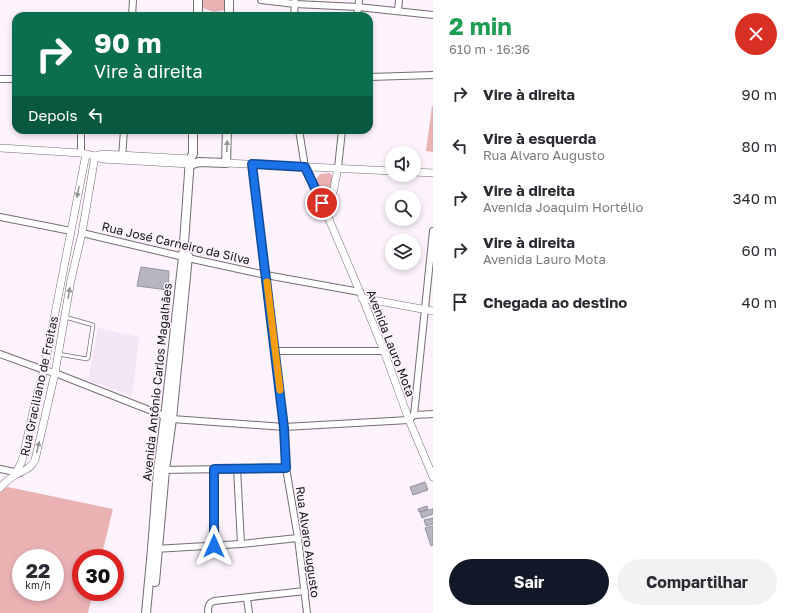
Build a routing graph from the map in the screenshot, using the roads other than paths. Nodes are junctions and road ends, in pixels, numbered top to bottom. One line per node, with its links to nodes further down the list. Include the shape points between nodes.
1 (133, 0): 9 (street)
2 (229, 0): 10 (main road)
3 (261, 0): 6 (street)
4 (359, 0): 7 (street)
5 (399, 0): 8 (street)
6 (295, 2): 7 (street); 11 (street)
7 (358, 7): 8 (street); 12 (street)
8 (398, 11): 13 (street)
9 (132, 12)
10 (229, 12)
11 (294, 12)
12 (357, 12)
13 (433, 15)
14 (433, 76): 15 (street)
15 (373, 77)
16 (0, 79): 17 (street)
17 (12, 79)
18 (81, 134): 25 (street)
19 (124, 134): 27 (street)
20 (193, 134): 28 (main road, Avenida Antônio Carlos Magalhães)
21 (227, 134): 29 (main road, one-way to 21)
22 (300, 134): 31 (street)
23 (342, 134): 32 (street)
24 (0, 148): 25 (street)
25 (83, 153): 26 (street); 38 (street, Rua Graciliano de Freitas, one-way to 38)
26 (95, 156): 27 (street, via 102,154); 40 (street, Rua Graciliano de Freitas)
27 (122, 158): 28 (street)
28 (193, 160): 29 (main road); 42 (main road, Avenida Antônio Carlos Magalhães)
29 (226, 163): 30 (street)
30 (252, 164): 31 (street); 43 (street, Rua Alvaro Augusto)
31 (305, 167): 32 (street); 37 (street, Avenida Lauro Mota)
32 (338, 168): 33 (street); 37 (street)
33 (385, 171)
34 (421, 172): 35 (street)
35 (433, 173)
36 (0, 217): 38 (street)
37 (328, 217): 44 (street, Avenida Lauro Mota)
38 (71, 231): 52 (street, Rua Graciliano de Freitas)
39 (433, 231): 41 (street)
40 (82, 233): 42 (street, Rua José Carneiro da Silva); 47 (street, Rua Graciliano de Freitas, one-way to 40)
41 (433, 238): 45 (street)
42 (185, 258): 43 (street, Rua José Carneiro da Silva); 55 (main road, Avenida Antônio Carlos Magalhães)
43 (266, 275): 44 (street, Rua José Carneiro da Silva); 48 (street, Rua Alvaro Augusto)
44 (361, 295): 45 (street); 49 (street, Avenida Lauro Mota)
45 (425, 310): 46 (street); 56 (street)
46 (433, 311)
47 (65, 317): 51 (street, Rua Graciliano de Freitas); 51 (lane, via 93,325 88,358)
48 (275, 351): 49 (street); 57 (street, Rua Alvaro Augusto)
49 (384, 351): 56 (street, Avenida Lauro Mota)
50 (0, 354): 52 (street)
51 (58, 354): 53 (street, Rua Graciliano de Freitas)
52 (44, 370): 53 (street); 63 (street, Rua Graciliano de Freitas)
53 (55, 373): 55 (street); 63 (street, Rua Graciliano de Freitas, one-way to 53, via 35,460)
54 (433, 414): 56 (street)
55 (169, 418): 57 (street); 62 (main road, Avenida Antônio Carlos Magalhães)
56 (411, 418): 57 (street); 64 (street, Avenida Lauro Mota)
57 (284, 428): 59 (street, Rua Alvaro Augusto)
58 (237, 468): 59 (street); 61 (street); 67 (street)
59 (286, 468): 66 (street, Rua Alvaro Augusto)
60 (0, 469): 63 (street)
61 (214, 469): 62 (street); 68 (street)
62 (162, 470): 69 (main road, Avenida Antônio Carlos Magalhães)
63 (18, 473): 65 (street)
64 (433, 477)
65 (0, 488)
66 (298, 538): 67 (street); 71 (street, Rua Alvaro Augusto)
67 (241, 544): 68 (street)
68 (214, 546): 69 (street)
69 (155, 549): 70 (main road, Avenida Antônio Carlos Magalhães)
70 (152, 579): 73 (main road, Avenida Antônio Carlos Magalhães); 74 (main road, Avenida Antônio Carlos Magalhães)
71 (305, 592): 72 (street); 77 (street, Rua Alvaro Augusto)
72 (247, 598): 75 (street, via 211,602); 76 (street)
73 (146, 613)
74 (151, 613)
75 (208, 613)
76 (248, 613)
77 (307, 613)

